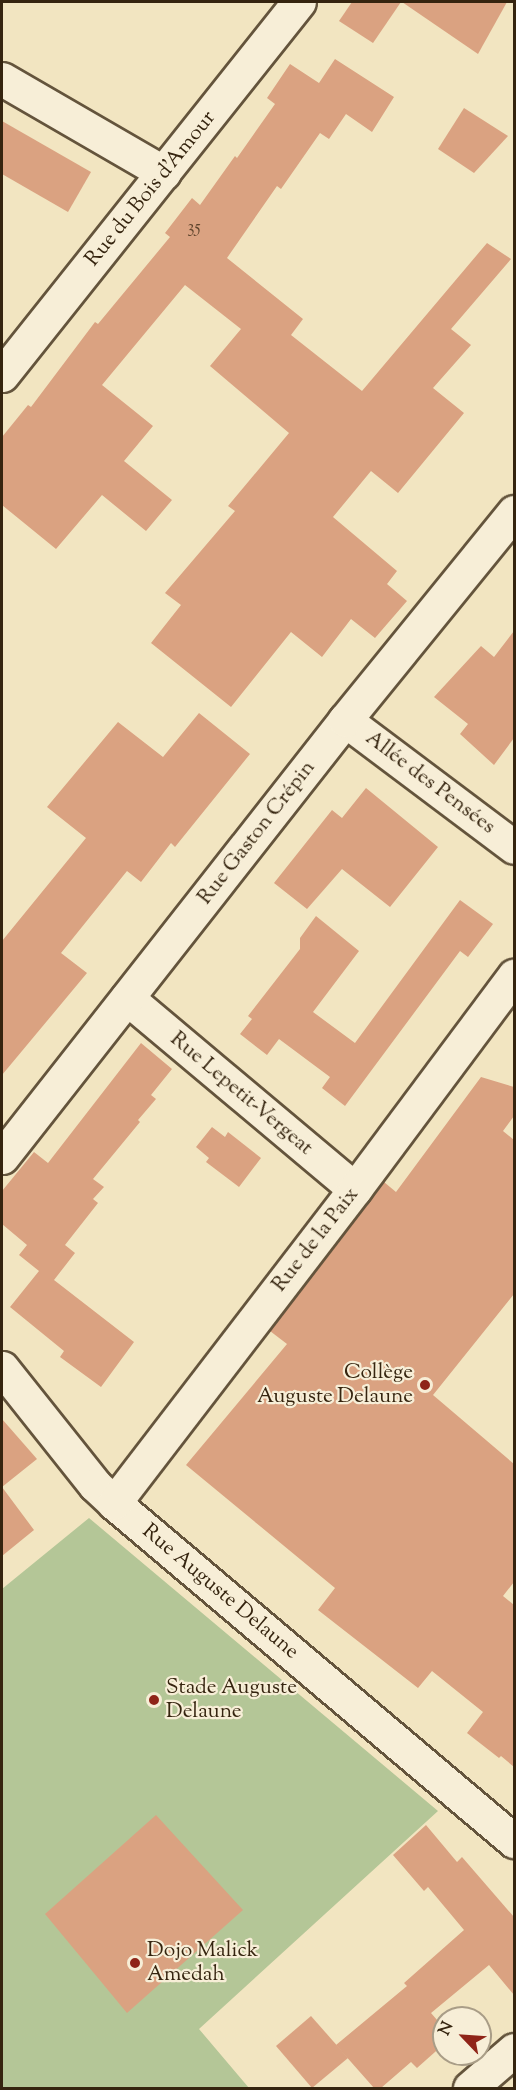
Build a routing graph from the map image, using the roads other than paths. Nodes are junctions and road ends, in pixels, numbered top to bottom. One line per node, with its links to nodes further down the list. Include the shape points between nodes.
1 (299, 2): 3 (street, Rue du Bois d'Amour)
2 (2, 79): 3 (street)
3 (164, 173): 4 (street, Rue du Bois d'Amour)
4 (2, 375)
5 (514, 512): 6 (street, Rue Gaston Crépin)
6 (345, 720): 7 (street, Allée des Pensées); 9 (street, Rue Gaston Crépin)
7 (514, 847)
8 (514, 976): 11 (street, Rue de la Paix)
9 (127, 998): 10 (street, Rue Gaston Crépin); 11 (street, Rue Lepetit-Vergeat)
10 (2, 1157)
11 (355, 1189): 14 (street, Rue de la Paix)
12 (2, 1368): 13 (street, Rue Auguste Delaune)
13 (12, 1405): 14 (street, Rue Auguste Delaune)
14 (114, 1503): 15 (street, Rue Auguste Delaune)
15 (514, 1841)
16 (514, 2050): 17 (street)
17 (470, 2088)

